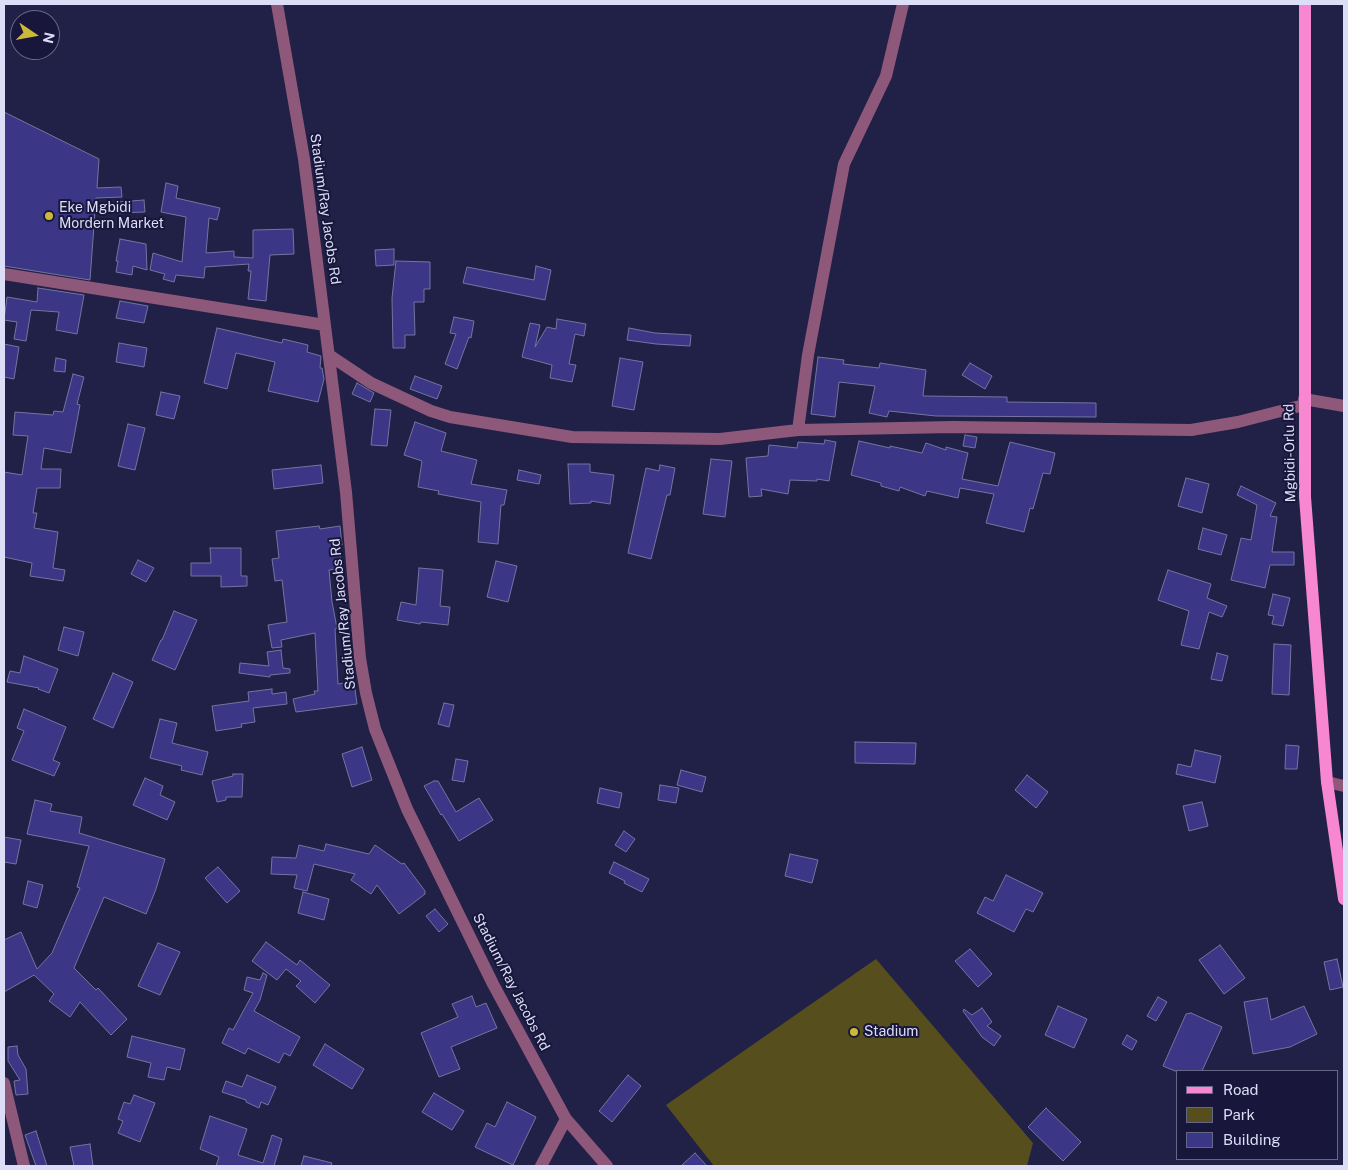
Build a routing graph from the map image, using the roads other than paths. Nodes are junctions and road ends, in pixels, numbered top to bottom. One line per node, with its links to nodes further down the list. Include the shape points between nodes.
1 (277, 4): 5 (street, Stadium/Ray Jacobs Rd, via 304,159)
2 (903, 4): 9 (street, via 886,76 844,164 808,355)
3 (1305, 4): 7 (main road, Mgbidi-Orlu Rd)
4 (4, 274): 5 (street)
5 (325, 325): 6 (street, Stadium/Ray Jacobs Rd)
6 (329, 355): 9 (street, via 371,382 431,411 572,437 720,439); 14 (street, Stadium/Ray Jacobs Rd, via 346,492 360,658 374,729 407,809 493,984)
7 (1304, 402): 8 (street); 9 (street, via 1238,422 1190,430 953,427); 10 (main road, Mgbidi-Orlu Rd, via 1305,497)
8 (1344, 406)
9 (798, 430)
10 (1327, 782): 11 (street); 12 (main road, Mgbidi-Orlu Rd)
11 (1344, 786)
12 (1344, 899)
13 (4, 1083): 15 (street)
14 (566, 1119): 16 (street); 17 (street, Stadium/Ray Jacobs Rd)
15 (24, 1166)
16 (541, 1166)
17 (607, 1166)

